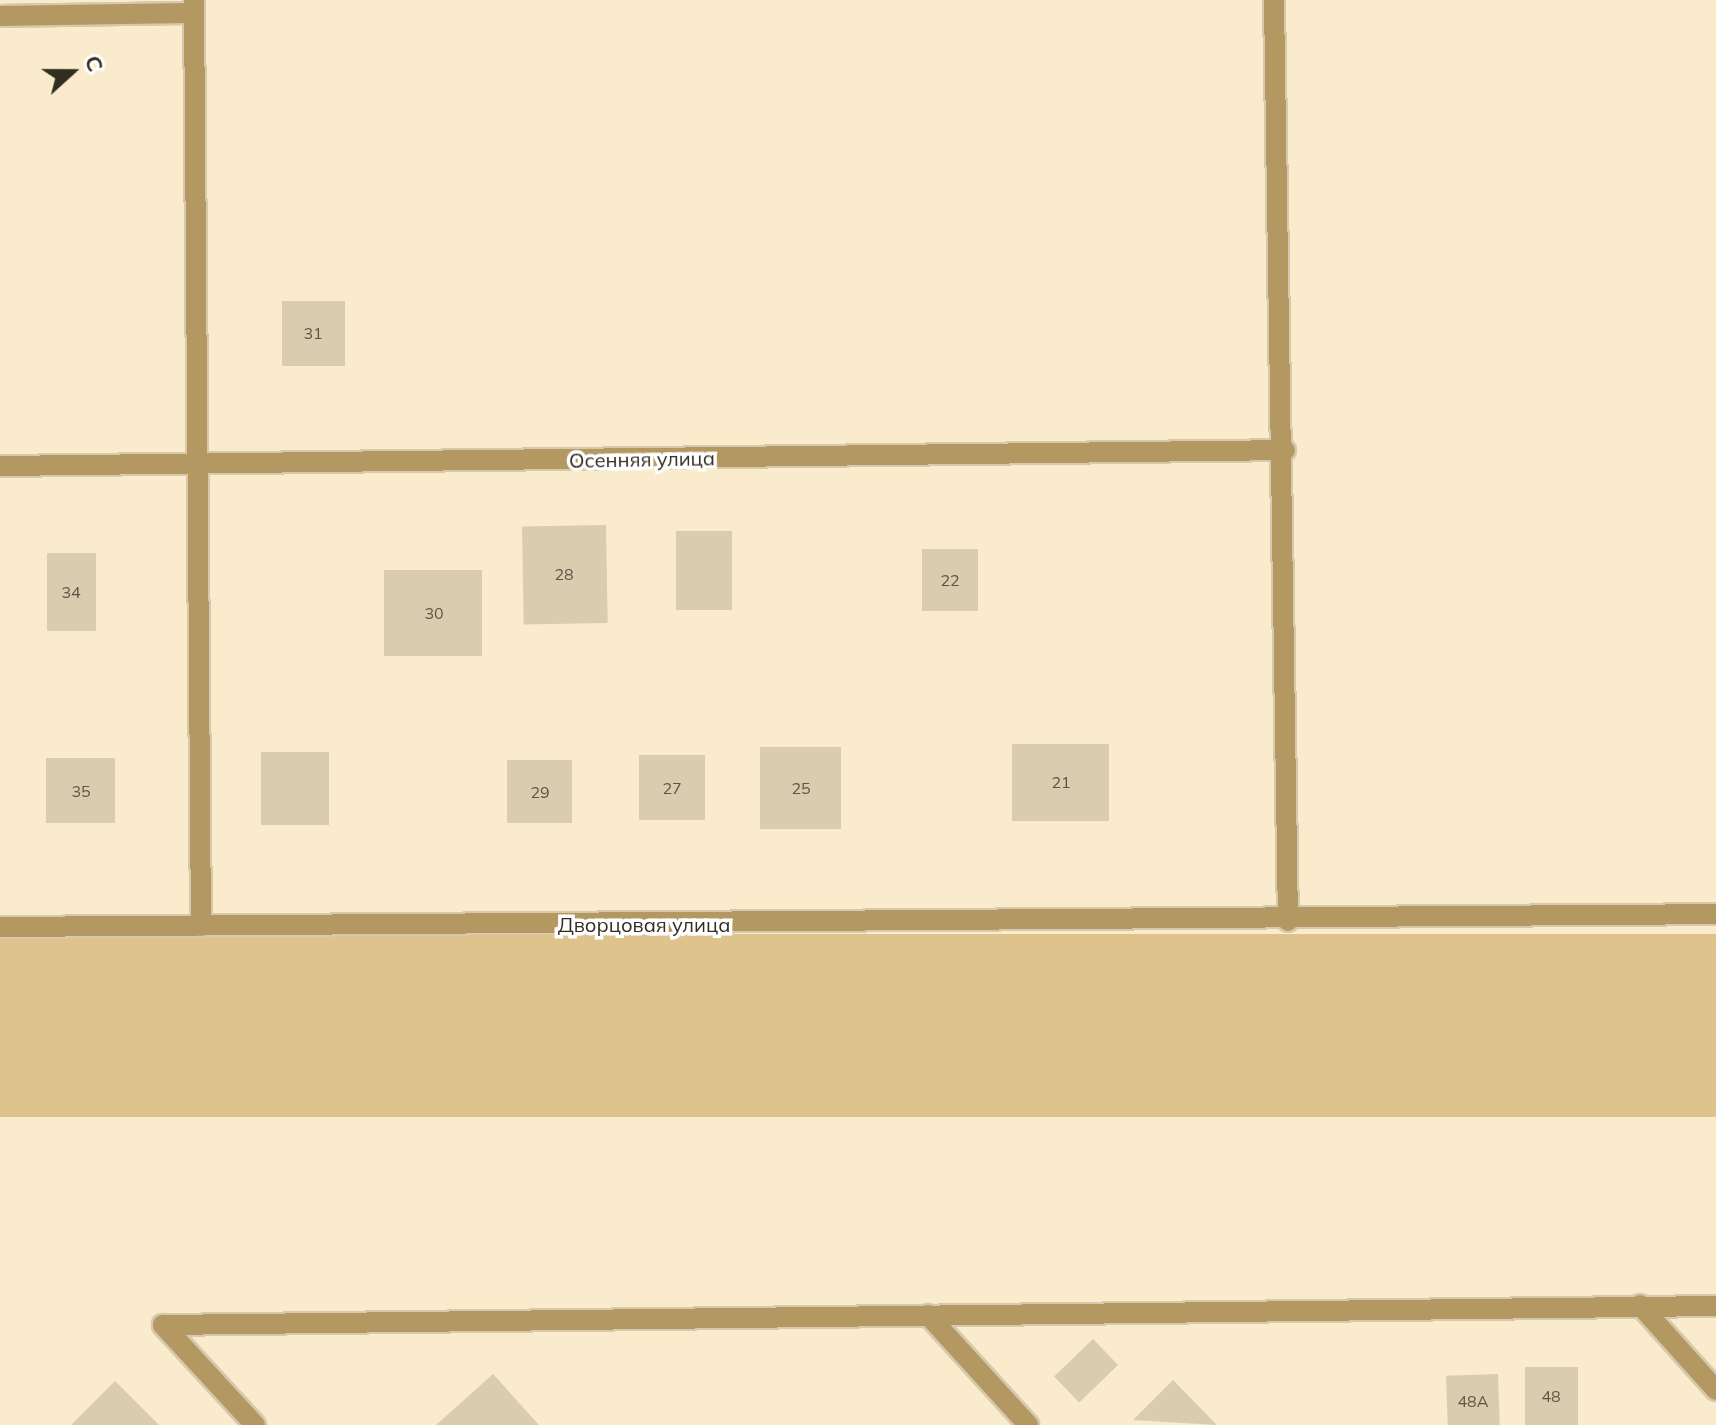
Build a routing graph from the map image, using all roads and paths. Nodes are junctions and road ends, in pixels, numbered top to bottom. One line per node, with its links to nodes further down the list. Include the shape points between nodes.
1 (1274, 0): 4 (street)
2 (194, 7): 3 (street); 5 (street)
3 (0, 16)
4 (1285, 450): 5 (street, Осенняя улица); 8 (street)
5 (197, 464): 6 (street, Осенняя улица); 9 (street)
6 (0, 466)
7 (1716, 914): 8 (street, Дворцовая улица)
8 (1288, 921): 9 (street, Дворцовая улица)
9 (201, 926): 10 (street, Дворцовая улица)
10 (0, 927)
11 (1640, 1305): 12 (street); 13 (street); 14 (street)
12 (1716, 1306)
13 (928, 1315): 15 (street, via 163,1325); 16 (street)
14 (1716, 1390)
15 (255, 1425)
16 (1028, 1425)

